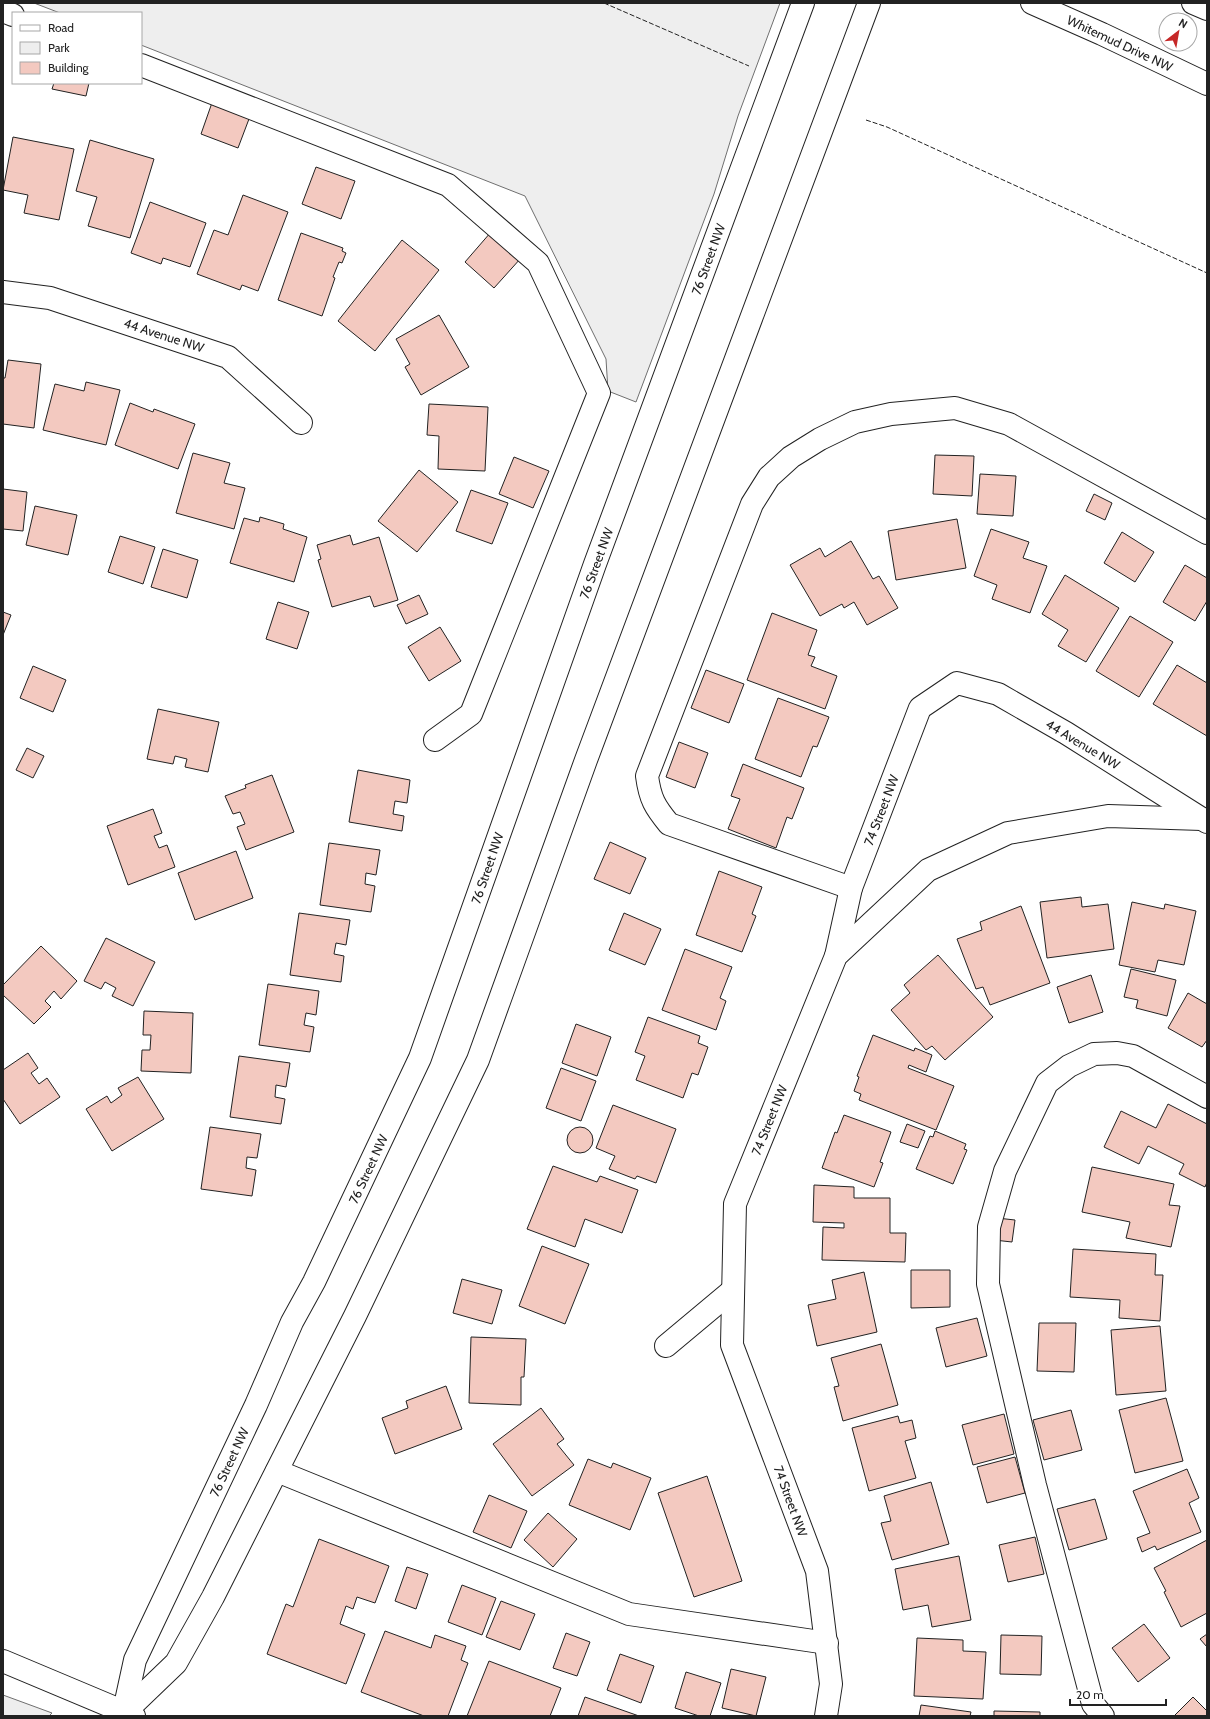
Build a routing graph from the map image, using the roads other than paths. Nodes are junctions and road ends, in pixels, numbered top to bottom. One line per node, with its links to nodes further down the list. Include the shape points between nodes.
1 (803, 3): 24 (main road, 76 Street NW, via 595,564 420,1058 314,1282 292,1322 256,1405 135,1660)
2 (869, 3): 20 (main road, via 586,760 478,1060)
3 (1032, 3): 7 (main road, Whitemud Drive NW)
4 (1194, 3): 5 (main road)
5 (1207, 9)
6 (142, 65): 12 (main road, via 448,185 538,263 599,393 471,714)
7 (1207, 84)
8 (3, 292): 9 (main road, 44 Avenue NW, via 50,298 228,356)
9 (301, 424)
10 (1207, 533): 15 (main road, via 1009,424 955,408 891,414 855,422 791,456 769,477 752,504 648,776 650,795 655,807 669,824)
11 (957, 683): 13 (main road, 44 Avenue NW, via 998,694 1066,733); 15 (main road, 74 Street NW, via 920,708)
12 (435, 740)
13 (1205, 820): 14 (main road, 44 Avenue NW, via 1108,816)
14 (1008, 833): 16 (main road, 74 Street NW, via 928,870)
15 (851, 888): 16 (main road, 74 Street NW)
16 (836, 956): 18 (main road, 74 Street NW, via 735,1204)
17 (1207, 1097): 23 (main road, via 1132,1056 1117,1053 1094,1054 1069,1066 1047,1083 1005,1171 989,1227 988,1284 1035,1485)
18 (733, 1290): 19 (main road); 21 (main road, 74 Street NW, via 732,1345 817,1571)
19 (666, 1346)
20 (277, 1471): 21 (main road, via 630,1614); 24 (main road, via 176,1663)
21 (827, 1643): 25 (main road, 74 Street NW, via 831,1684)
22 (3, 1661): 24 (main road)
23 (1095, 1712)
24 (127, 1715)
25 (826, 1716)

